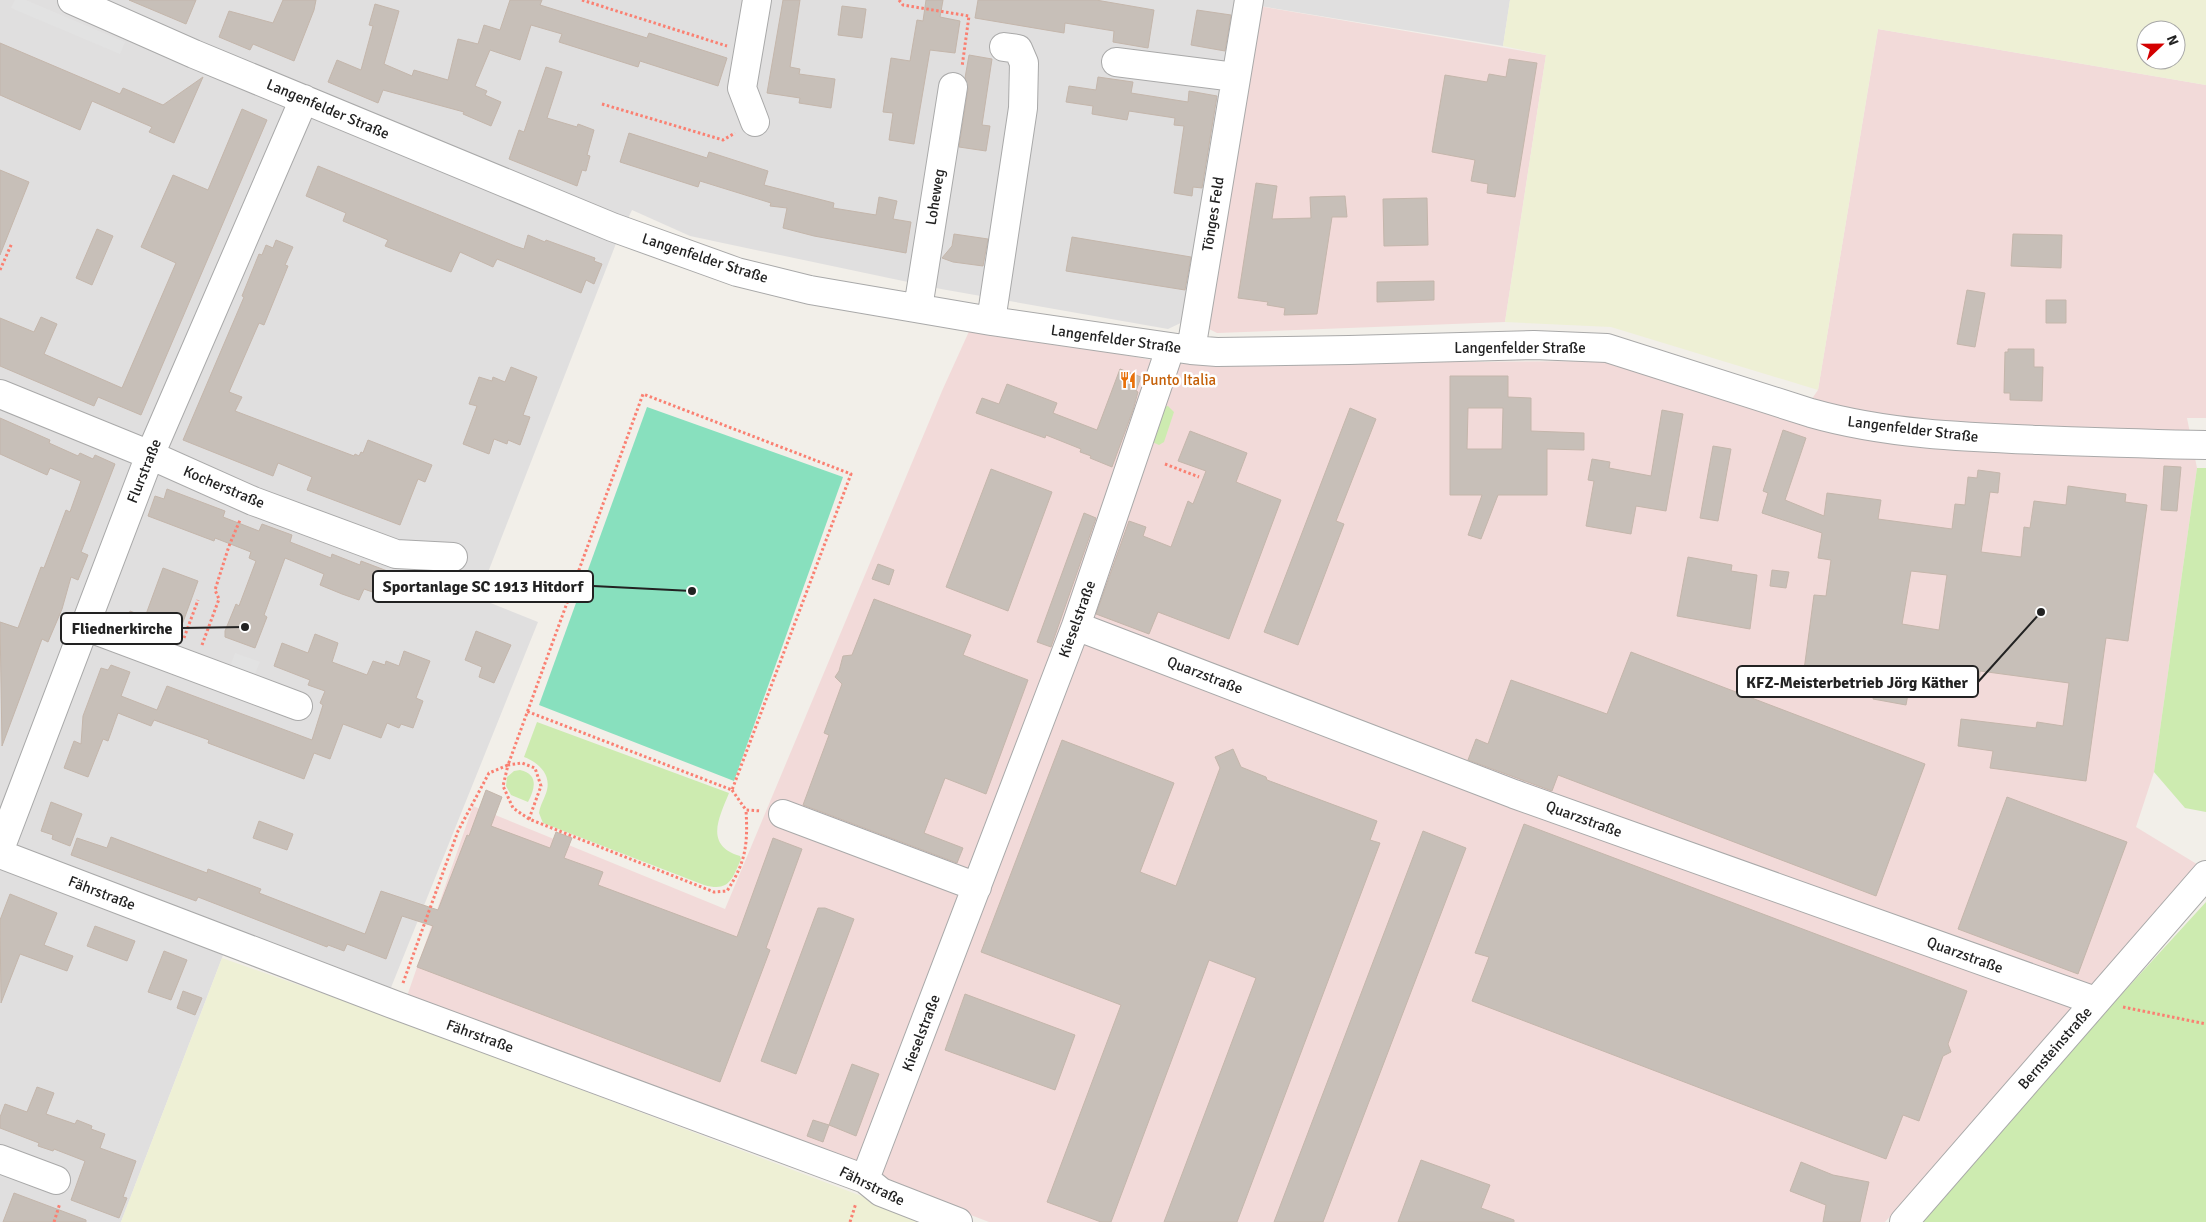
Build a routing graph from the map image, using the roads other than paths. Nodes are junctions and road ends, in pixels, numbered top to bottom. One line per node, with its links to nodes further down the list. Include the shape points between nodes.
1 (72, 0): 8 (street, Langenfelder Straße)
2 (757, 0): 9 (street, via 742,88)
3 (1249, 0): 6 (street, Tönges Feld)
4 (1004, 47): 11 (street, via 1018,49 1024,63 1023,108)
5 (1116, 62): 6 (street)
6 (1236, 78): 12 (street, Tönges Feld)
7 (953, 87): 10 (street, Loheweg)
8 (304, 98): 10 (street, Langenfelder Straße, via 612,227 738,272 810,290); 15 (street, Flurstraße)
9 (755, 122)
10 (918, 308): 11 (street, Langenfelder Straße)
11 (991, 321): 12 (street, Langenfelder Straße)
12 (1181, 349): 14 (street, Langenfelder Straße, via 1217,352 1534,346 1607,348 1819,415 1888,429 1964,437); 18 (street, Kieselstraße)
13 (0, 394): 15 (street, Kocherstraße)
14 (2206, 446)
15 (150, 455): 16 (street, Kocherstraße, via 253,501 396,554); 17 (street, Flurstraße)
16 (453, 557)
17 (84, 626): 19 (street); 21 (street, Flurstraße)
18 (1076, 626): 24 (street, Kieselstraße); 25 (street, Quarzstraße, via 1514,794)
19 (298, 706)
20 (783, 814): 24 (street)
21 (0, 849)
22 (0, 854): 27 (street, Fährstraße)
23 (2206, 875): 25 (street, Bernsteinstraße)
24 (976, 887): 27 (street, Kieselstraße)
25 (2095, 1002): 30 (street, Bernsteinstraße)
26 (0, 1159): 28 (street)
27 (865, 1179): 29 (street, Fährstraße, via 881,1192)
28 (56, 1180)
29 (958, 1222)
30 (1904, 1222)

